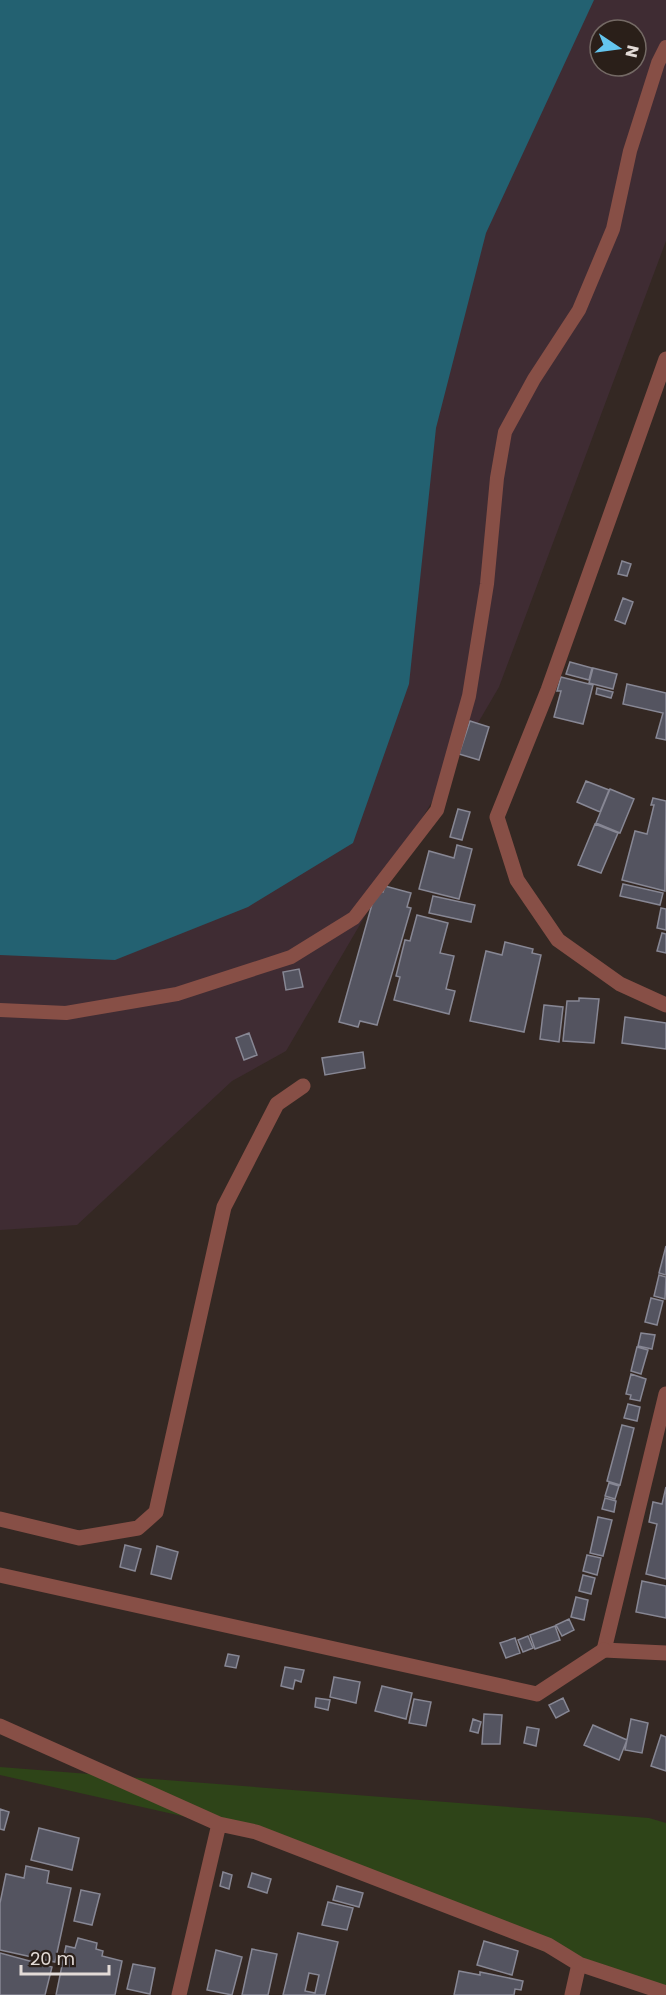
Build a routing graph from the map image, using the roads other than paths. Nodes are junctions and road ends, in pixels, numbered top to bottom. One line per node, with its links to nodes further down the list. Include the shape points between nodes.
1 (666, 47): 4 (lane, via 630,151 613,229 579,310 505,432 469,696 437,810 354,918 291,957 177,994 66,1013)
2 (666, 359): 3 (street, via 548,690 497,817 517,879 558,940 620,984)
3 (666, 1005)
4 (0, 1010)
5 (303, 1086): 7 (street, via 277,1104 224,1208 156,1512 138,1528 79,1538)
6 (666, 1394): 9 (street)
7 (0, 1519)
8 (0, 1575): 9 (street, via 537,1694)
9 (604, 1650): 10 (street)
10 (666, 1653)
11 (0, 1726): 12 (street)
12 (219, 1824): 13 (street, via 256,1833 548,1945); 15 (street)
13 (579, 1964): 14 (street); 16 (street)
14 (666, 1993)
15 (179, 1995)
16 (572, 1995)

